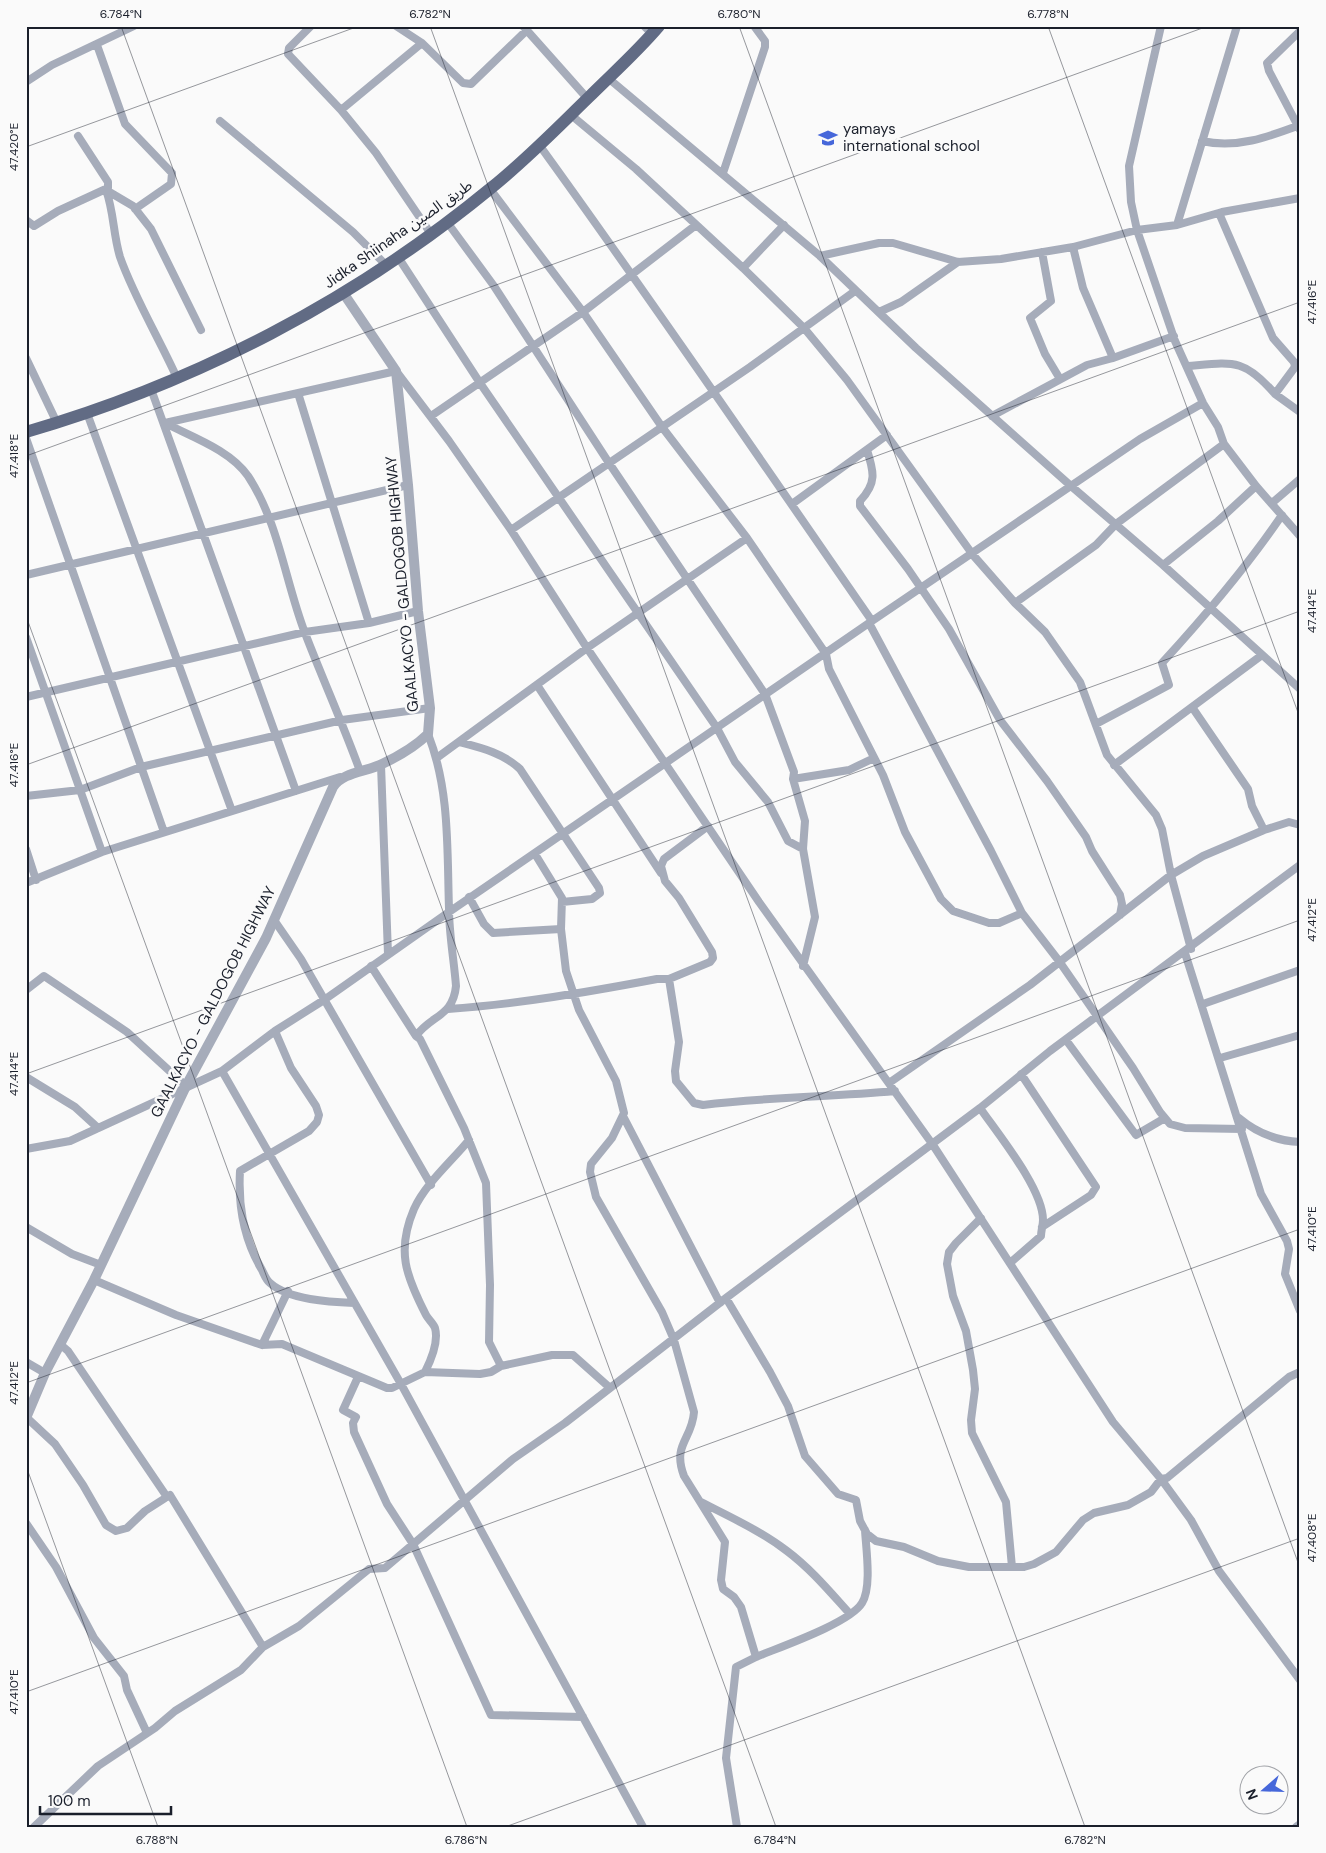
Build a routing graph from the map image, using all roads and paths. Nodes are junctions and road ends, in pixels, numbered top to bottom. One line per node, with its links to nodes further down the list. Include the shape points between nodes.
1 (112, 26): 12 (street)
2 (134, 26): 12 (street)
3 (311, 26): 18 (street, via 287,52)
4 (396, 26): 9 (street)
5 (754, 26): 25 (street, via 765,41 765,47)
6 (1161, 26): 36 (street, via 1129,166)
7 (1237, 26): 23 (street)
8 (525, 28): 13 (street, via 471,84 463,83); 17 (street)
9 (407, 29): 13 (street)
10 (651, 29): 15 (main road, Jidka Shiinaha طريق الصين)
11 (1300, 31): 21 (street, via 1267,63)
12 (119, 34): 14 (street)
13 (422, 43): 18 (street)
14 (97, 45): 16 (street, via 52,65); 29 (street, via 125,124 172,173 172,184)
15 (608, 78): 17 (main road, Jidka Shiinaha طريق الصين); 25 (street)
16 (26, 82)
17 (587, 98): 19 (main road, Jidka Shiinaha طريق الصين)
18 (342, 110): 37 (street)
19 (571, 115): 24 (main road, Jidka Shiinaha طريق الصين); 34 (street)
20 (220, 121): 43 (street, via 353,232)
21 (1299, 127): 23 (street, via 1229,145)
22 (78, 136): 27 (street, via 108,182)
23 (1202, 141): 33 (street)
24 (540, 146): 26 (main road, Jidka Shiinaha طريق الصين); 45 (street)
25 (723, 173): 35 (street)
26 (490, 189): 32 (main road, Jidka Shiinaha طريق الصين); 48 (street)
27 (106, 190): 29 (street); 31 (street, via 58,211 34,226); 58 (street, via 121,258)
28 (1300, 198): 30 (street)
29 (135, 209): 51 (street, via 151,229)
30 (1218, 213): 33 (street); 64 (street, via 1273,338 1294,362 1292,372)
31 (26, 220)
32 (447, 222): 37 (main road, Jidka Shiinaha طريق الصين); 53 (street)
33 (1177, 224): 36 (street)
34 (696, 225): 44 (street); 45 (street)
35 (784, 225): 40 (street); 44 (street)
36 (1137, 230): 38 (street); 52 (street)
37 (431, 234): 41 (main road, Jidka Shiinaha طريق الصين)
38 (1073, 247): 39 (street); 55 (street, via 1083,288)
39 (1042, 252): 42 (street); 59 (street, via 1051,301 1030,318 1042,349)
40 (820, 256): 42 (street, via 893,243); 46 (street)
41 (398, 258): 43 (main road, Jidka Shiinaha طريق الصين); 60 (street)
42 (958, 262): 49 (street, via 901,302)
43 (386, 265): 47 (main road, Jidka Shiinaha طريق الصين)
44 (743, 268): 50 (street)
45 (633, 274): 48 (street); 62 (street)
46 (855, 291): 49 (street); 50 (street)
47 (344, 294): 57 (street, GAALKACYO - GALDOGOB HIGHWAY); 58 (main road, Jidka Shiinaha طريق الصين)
48 (583, 312): 53 (street); 72 (street)
49 (879, 312): 69 (street)
50 (804, 328): 62 (street); 74 (street)
51 (201, 330)
52 (1174, 336): 55 (street); 56 (street)
53 (532, 345): 60 (street); 78 (street)
54 (26, 358): 70 (street)
55 (1113, 358): 59 (street, via 1088,365)
56 (1188, 366): 64 (street, via 1242,365 1263,380); 65 (street)
57 (396, 371): 63 (street); 68 (street); 80 (street, GAALKACYO - GALDOGOB HIGHWAY)
58 (177, 378): 61 (main road, Jidka Shiinaha طريق الصين)
59 (1060, 379): 69 (street)
60 (480, 382): 68 (street); 83 (street)
61 (151, 389): 67 (main road, Jidka Shiinaha طريق الصين); 71 (street)
62 (712, 392): 72 (street); 86 (street)
63 (298, 393): 71 (street); 84 (street)
64 (1275, 394): 66 (street)
65 (1204, 403): 76 (street); 81 (street, via 1140,439)
66 (1300, 412)
67 (87, 413): 70 (main road, Jidka Shiinaha طريق الصين); 94 (street)
68 (431, 416): 90 (street)
69 (992, 416): 81 (street)
70 (57, 423): 73 (main road, Jidka Shiinaha طريق الصين)
71 (165, 423): 88 (street, via 229,456 247,475); 91 (street)
72 (662, 426): 78 (street); 93 (street)
73 (26, 432)
74 (887, 435): 77 (street); 95 (street)
75 (26, 438): 96 (street)
76 (1224, 444): 82 (street); 89 (street)
77 (867, 450): 86 (street); 100 (street, via 873,480 860,506)
78 (609, 463): 83 (street); 99 (street)
79 (1300, 479): 85 (street)
80 (408, 484): 84 (street); 103 (street, GAALKACYO - GALDOGOB HIGHWAY)
81 (1070, 486): 89 (street); 95 (street)
82 (1256, 486): 85 (street); 97 (street)
83 (559, 496): 90 (street); 104 (street)
84 (331, 502): 88 (street); 106 (street)
85 (1272, 503): 87 (street)
86 (792, 504): 105 (street)
87 (1282, 515): 92 (street); 102 (street)
88 (269, 517): 91 (street); 107 (street)
89 (1116, 524): 97 (street); 101 (street, via 1096,545)
90 (511, 530): 110 (street)
91 (202, 533): 94 (street); 109 (street)
92 (1300, 536)
93 (747, 538): 99 (street); 111 (street)
94 (136, 549): 96 (street); 113 (street)
95 (972, 555): 100 (street); 101 (street)
96 (70, 564): 98 (street); 114 (street)
97 (1163, 565): 102 (street)
98 (26, 574)
99 (689, 579): 104 (street); 118 (street)
100 (920, 590): 105 (street); 160 (street, via 949,629 1000,720 1086,837 1120,895)
101 (1015, 603): 123 (street, via 1045,632 1070,665)
102 (1211, 608): 112 (street); 123 (street, via 1162,663 1169,684)
103 (418, 611): 106 (street); 121 (street, GAALKACYO - GALDOGOB HIGHWAY)
104 (639, 613): 110 (street); 124 (street)
105 (870, 622): 111 (street); 159 (street)
106 (369, 623): 107 (street)
107 (305, 632): 109 (street); 122 (street)
108 (26, 637): 117 (street)
109 (244, 646): 113 (street); 126 (street)
110 (587, 648): 115 (street); 131 (street)
111 (826, 654): 118 (street); 130 (street, via 829,669)
112 (1262, 655): 116 (street); 120 (street)
113 (178, 661): 114 (street); 128 (street)
114 (110, 677): 117 (street); 134 (street)
115 (537, 685): 127 (street); 140 (street)
116 (1300, 689)
117 (46, 692): 119 (street); 137 (street)
118 (765, 694): 124 (street); 136 (street, via 794,772)
119 (26, 697)
120 (1192, 707): 133 (street); 144 (street, via 1248,789)
121 (430, 708): 122 (street); 125 (street, GAALKACYO - GALDOGOB HIGHWAY)
122 (342, 720): 126 (street); 135 (street)
123 (1096, 724): 133 (street, via 1100,742)
124 (717, 728): 131 (street); 148 (street, via 736,762 768,802 788,841)
125 (428, 734): 129 (street); 132 (street, GAALKACYO - GALDOGOB HIGHWAY, via 416,746)
126 (276, 735): 128 (street); 138 (street)
127 (460, 742): 129 (street); 146 (street, via 511,760)
128 (210, 751): 134 (street); 141 (street)
129 (438, 758): 158 (street, via 446,812)
130 (874, 758): 136 (street, via 849,770); 159 (street, via 905,832 947,907 989,923)
131 (666, 763): 140 (street); 143 (street)
132 (381, 765): 135 (street); 161 (street, GAALKACYO - GALDOGOB HIGHWAY, via 337,780); 164 (street)
133 (1114, 765): 153 (street, via 1156,815)
134 (141, 767): 137 (street); 145 (street)
135 (360, 772): 138 (street)
136 (793, 779): 148 (street, via 805,821)
137 (80, 790): 139 (street); 149 (street)
138 (296, 792): 141 (street)
139 (26, 796)
140 (612, 800): 146 (street); 152 (street)
141 (232, 811): 145 (street)
142 (1300, 825): 144 (street, via 1289,822)
143 (708, 826): 152 (street, via 664,859); 167 (street)
144 (1264, 830): 153 (street, via 1203,856)
145 (164, 832): 149 (street)
146 (564, 834): 150 (street); 157 (street, via 600,893 592,899)
147 (26, 849): 154 (street)
148 (803, 849): 167 (street, via 815,917)
149 (102, 852): 154 (street)
150 (534, 854): 156 (street); 157 (street)
151 (1300, 866): 163 (street)
152 (662, 874): 169 (street, via 707,944 712,958 710,962)
153 (1171, 875): 160 (street); 163 (street)
154 (36, 880): 155 (street)
155 (26, 884)
156 (469, 897): 158 (street); 162 (street, via 493,934)
157 (562, 902): 162 (street)
158 (449, 912): 164 (street); 174 (street, via 456,986)
159 (1022, 913): 165 (street)
160 (1120, 915): 165 (street)
161 (274, 920): 172 (street); 185 (street, GAALKACYO - GALDOGOB HIGHWAY)
162 (561, 929): 171 (street, via 566,971)
163 (1188, 951): 173 (street); 175 (street)
164 (388, 954): 166 (street)
165 (1059, 961): 175 (street); 184 (street)
166 (371, 966): 172 (street); 178 (street)
167 (803, 966): 184 (street)
168 (1300, 970): 173 (street)
169 (669, 979): 171 (street); 186 (street, via 679,1042 674,1071 676,1081 694,1103 703,1105 759,1098)
170 (26, 990): 185 (street, via 44,976 127,1032)
171 (573, 995): 174 (street); 188 (street, via 616,1081)
172 (324, 1000): 176 (street); 198 (street)
173 (1203, 1004): 180 (street)
174 (448, 1009): 178 (street)
175 (1098, 1017): 179 (street); 190 (street)
176 (276, 1031): 181 (street); 197 (street, via 291,1068 319,1115 309,1131)
177 (1300, 1035): 180 (street)
178 (416, 1036): 193 (street)
179 (1066, 1040): 182 (street); 190 (street, via 1136,1135)
180 (1220, 1058): 189 (street)
181 (222, 1071): 185 (street); 197 (street)
182 (1022, 1074): 187 (street); 201 (street, via 1096,1187 1091,1195)
183 (26, 1077): 191 (street, via 75,1107)
184 (889, 1083): 186 (street)
185 (186, 1086): 191 (street); 203 (street, GAALKACYO - GALDOGOB HIGHWAY)
186 (895, 1091): 195 (street)
187 (980, 1108): 195 (street); 201 (street, via 1038,1198)
188 (623, 1116): 206 (street); 209 (street, via 612,1138 591,1164 590,1172 596,1197 642,1275)
189 (1238, 1116): 192 (street); 194 (street, via 1252,1129 1275,1139)
190 (1165, 1118): 192 (street, via 1170,1124 1185,1128)
191 (98, 1128): 196 (street, via 70,1141)
192 (1242, 1129): 208 (street, via 1261,1194 1287,1241 1289,1250 1285,1274)
193 (470, 1140): 198 (street); 213 (street, via 486,1184 489,1342)
194 (1300, 1142)
195 (933, 1145): 199 (street); 206 (street)
196 (26, 1149)
197 (270, 1155): 205 (street, via 240,1171 245,1235 269,1282); 207 (street)
198 (430, 1185): 214 (street, via 415,1207 406,1234 403,1259 426,1316 435,1328 432,1358)
199 (980, 1218): 202 (street); 228 (street, via 949,1252 947,1264 973,1370 972,1433 1006,1502)
200 (26, 1227): 203 (street, via 72,1254)
201 (1042, 1227): 202 (street, via 1041,1236)
202 (1010, 1263): 221 (street, via 1114,1422)
203 (101, 1266): 204 (street, GAALKACYO - GALDOGOB HIGHWAY)
204 (94, 1280): 210 (street, GAALKACYO - GALDOGOB HIGHWAY); 211 (street, via 176,1315)
205 (288, 1291): 207 (street, via 320,1301); 211 (street)
206 (723, 1301): 209 (street); 226 (street, via 784,1398 805,1456 838,1494 856,1500)
207 (354, 1303): 218 (street)
208 (1300, 1311)
209 (674, 1340): 219 (street); 224 (street, via 694,1412 694,1420 679,1456 680,1464)
210 (60, 1345): 216 (street, GAALKACYO - GALDOGOB HIGHWAY); 222 (street, via 68,1351)
211 (262, 1345): 217 (street, via 282,1344)
212 (26, 1362): 216 (street)
213 (501, 1366): 214 (street, via 480,1374); 219 (street, via 552,1355 573,1356)
214 (425, 1372): 218 (street)
215 (1300, 1372): 221 (street, via 1289,1377 1168,1478)
216 (45, 1374): 220 (street, GAALKACYO - GALDOGOB HIGHWAY)
217 (358, 1377): 218 (street, via 387,1388); 227 (street, via 343,1410 356,1417 354,1432 387,1504)
218 (400, 1384): 223 (street)
219 (609, 1387): 223 (street)
220 (26, 1417): 222 (street, via 55,1444 106,1525 116,1531 127,1528)
221 (1161, 1480): 228 (street, via 1151,1492 1128,1505 1094,1513 1083,1520 1056,1552 1034,1564); 232 (street, via 1191,1520 1219,1571)
222 (167, 1497): 230 (street, via 170,1495 188,1520)
223 (464, 1500): 227 (street); 233 (street)
224 (700, 1502): 229 (street, via 743,1523 787,1551); 231 (street, via 725,1542 723,1589 741,1607)
225 (26, 1523): 234 (street, via 56,1567 94,1638 124,1676)
226 (865, 1530): 228 (street, via 876,1541 904,1547 938,1561 969,1567); 229 (street, via 867,1582 862,1603)
227 (413, 1544): 230 (street, via 385,1568 369,1569 299,1626); 233 (street, via 491,1714)
228 (1012, 1567)
229 (850, 1614): 231 (street)
230 (263, 1647): 234 (street, via 241,1670 175,1711)
231 (756, 1657): 238 (street, via 736,1667 731,1708 726,1758)
232 (1300, 1680)
233 (583, 1718): 237 (street)
234 (147, 1734): 236 (street, via 98,1766)
235 (1300, 1824): 239 (street)
236 (34, 1827)
237 (644, 1827)
238 (737, 1827)
239 (1296, 1827)

